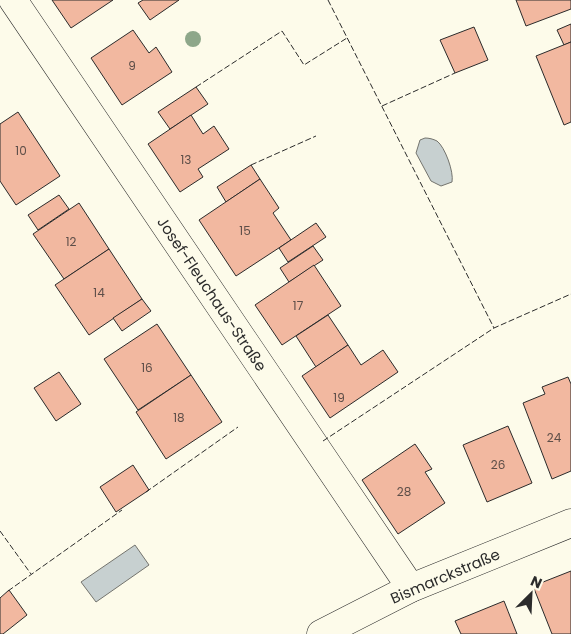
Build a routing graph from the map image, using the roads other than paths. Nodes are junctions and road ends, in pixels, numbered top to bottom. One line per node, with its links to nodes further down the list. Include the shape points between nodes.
1 (13, 0): 3 (street, Josef-Fleuchaus-Straße)
2 (571, 523): 3 (street, Bismarckstraße)
3 (411, 588): 4 (street, Bismarckstraße)
4 (321, 634)

